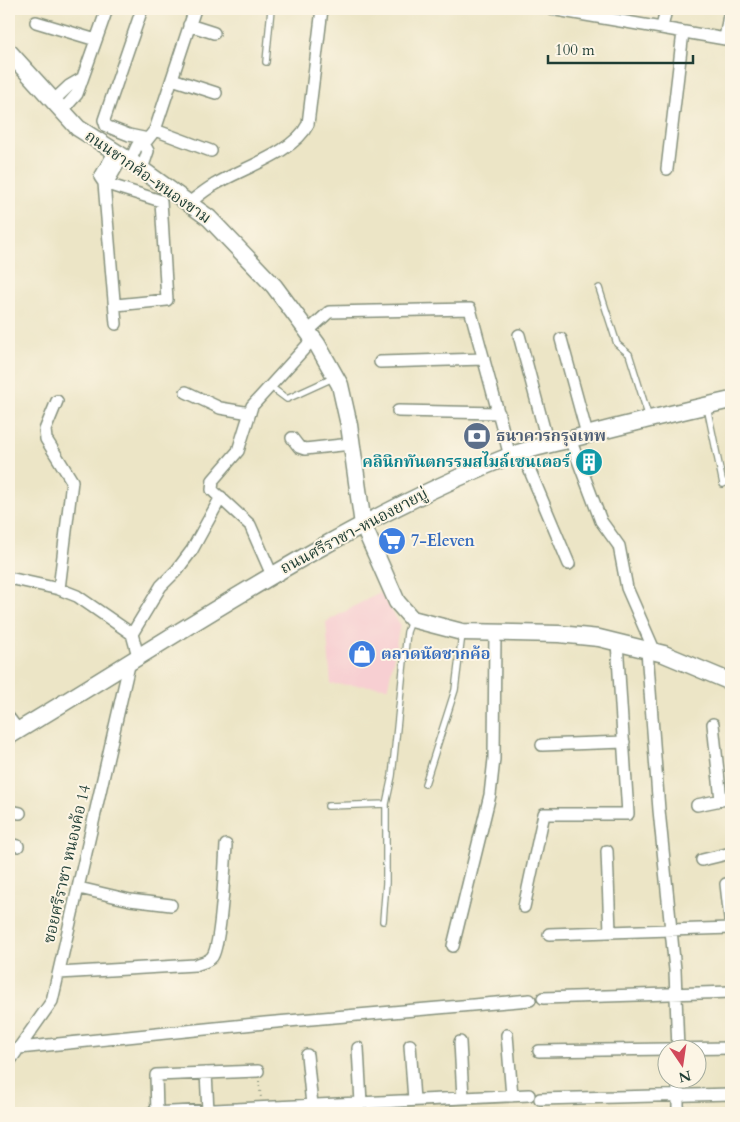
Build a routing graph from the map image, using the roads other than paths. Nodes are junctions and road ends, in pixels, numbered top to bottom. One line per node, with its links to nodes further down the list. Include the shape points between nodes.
1 (107, 9): 15 (street)
2 (142, 9): 21 (street, via 104,120 106,126)
3 (195, 9): 10 (street)
4 (271, 9): 17 (lane)
5 (322, 9): 26 (street, via 308,124 303,135 213,185)
6 (551, 9): 11 (street)
7 (666, 9): 11 (street)
8 (730, 9): 14 (street)
9 (36, 22): 15 (street)
10 (189, 25): 13 (street); 18 (street)
11 (662, 28): 12 (street)
12 (683, 32): 14 (street); 24 (street)
13 (214, 33)
14 (728, 39)
15 (96, 40): 20 (street, via 81,79 69,86)
16 (9, 52): 20 (street, ถนนชากค้อ-หนองขาม)
17 (266, 62)
18 (172, 79): 19 (street); 21 (street)
19 (216, 93)
20 (58, 106): 23 (street, ถนนชากค้อ-หนองขาม, via 78,128)
21 (149, 138): 22 (street); 23 (street)
22 (211, 151)
23 (127, 159): 25 (street, via 100,177); 26 (street, ถนนชากค้อ-หนองขาม)
24 (667, 169)
25 (104, 183): 28 (street); 28 (street, via 161,201 167,300)
26 (189, 203): 30 (street, ถนนชากค้อ-หนองขาม, via 209,218 274,286)
27 (599, 288): 44 (lane, via 617,344 628,354)
28 (116, 305): 29 (street)
29 (116, 324)
30 (310, 335): 33 (street, via 330,312 470,309); 35 (street, ถนนชากค้อ-หนองขาม); 42 (street, via 252,406)
31 (519, 335): 49 (street)
32 (561, 338): 45 (street)
33 (484, 359): 34 (street); 43 (street)
34 (380, 362)
35 (335, 377): 36 (lane, via 287,399); 48 (street, ถนนชากค้อ-หนองขาม, via 344,401)
36 (275, 390)
37 (186, 392): 42 (street, via 220,408)
38 (731, 400): 40 (street, ถนนศรีราชา-หนองยายบู่)
39 (57, 401): 57 (street, via 45,430 46,439 72,481)
40 (706, 405): 44 (street, ถนนศรีราชา-หนองยายบู่); 51 (lane, via 723,484)
41 (398, 411): 43 (street)
42 (250, 413): 52 (street, via 238,451 212,480 212,490)
43 (499, 413): 50 (street)
44 (649, 418): 45 (street, ถนนศรีราชา-หนองยายบู่)
45 (587, 434): 47 (street, ถนนศรีราชา-หนองยายบู่)
46 (292, 438): 48 (street, via 299,448 306,449)
47 (570, 439): 49 (street, ถนนศรีราชา-หนองยายบู่); 63 (street, via 601,521 619,546 627,588)
48 (351, 444): 53 (street, ถนนชากค้อ-หนองขาม)
49 (548, 444): 50 (street, ถนนศรีราชา-หนองยายบู่)
50 (516, 454): 53 (street, ถนนศรีราชา-หนองยายบู่, via 438,487); 54 (street)
51 (731, 480)
52 (221, 497): 55 (street, via 250,525); 61 (street, via 192,550 161,586)
53 (363, 525): 55 (street, ถนนศรีราชา-หนองยายบู่); 58 (street, ถนนชากค้อ-หนองขาม, via 397,602)
54 (569, 564)
55 (272, 575): 64 (street, ถนนศรีราชา-หนองยายบู่)
56 (9, 578): 57 (street)
57 (59, 589): 61 (street, via 77,596)
58 (412, 619): 59 (street); 72 (lane, via 407,632 392,776)
59 (462, 632): 60 (street); 70 (lane, via 455,690)
60 (495, 632): 62 (street, via 559,634); 88 (street, via 494,759 490,795)
61 (132, 634): 64 (street)
62 (617, 642): 63 (street); 68 (street)
63 (651, 651): 65 (street); 85 (street, via 659,810)
64 (134, 658): 67 (street, ถนนศรีราชา-หนองยายบู่); 80 (street, ซอยศรีราชา หนองค้อ 14)
65 (731, 682)
66 (713, 724): 71 (street)
67 (12, 728)
68 (624, 742): 69 (street); 82 (street, via 628,814 544,814)
69 (542, 745)
70 (425, 784)
71 (726, 799): 73 (street)
72 (386, 804): 74 (lane); 83 (lane)
73 (697, 805)
74 (328, 806)
75 (226, 846): 89 (street, via 218,937 214,956 208,961 195,965)
76 (607, 851): 86 (street)
77 (731, 853): 78 (street)
78 (702, 860)
79 (726, 884): 84 (street)
80 (79, 888): 81 (street, via 130,900); 89 (street, ซอยศรีราชา หนองค้อ 14)
81 (171, 905)
82 (524, 907)
83 (384, 921)
84 (731, 928): 85 (street)
85 (671, 930): 86 (street); 91 (street)
86 (610, 932): 87 (street)
87 (549, 934)
88 (453, 946)
89 (59, 973): 98 (street, ซอยศรีราชา หนองค้อ 14, via 52,1001)
90 (731, 992): 91 (street)
91 (676, 993): 92 (street); 95 (street)
92 (543, 998)
93 (530, 1000): 98 (street)
94 (507, 1035): 110 (street)
95 (678, 1040)
96 (460, 1042): 112 (street)
97 (410, 1045): 113 (street)
98 (19, 1048): 105 (street, ซอยศรีราชา หนองค้อ 14)
99 (358, 1048): 114 (street)
100 (708, 1048): 101 (street)
101 (731, 1048)
102 (658, 1049): 103 (street)
103 (539, 1051)
104 (307, 1055): 115 (street)
105 (9, 1062)
106 (258, 1071): 107 (street)
107 (206, 1073): 117 (street); 119 (street, via 156,1075)
108 (678, 1090): 111 (street)
109 (731, 1094): 111 (street)
110 (512, 1096): 111 (street); 112 (street)
111 (678, 1096): 120 (street)
112 (464, 1098): 113 (street)
113 (414, 1100): 114 (street)
114 (361, 1103): 115 (street)
115 (312, 1105): 116 (street)
116 (262, 1110): 117 (street)
117 (208, 1111): 119 (street)
118 (150, 1113): 119 (street)
119 (158, 1113)
120 (678, 1113)

